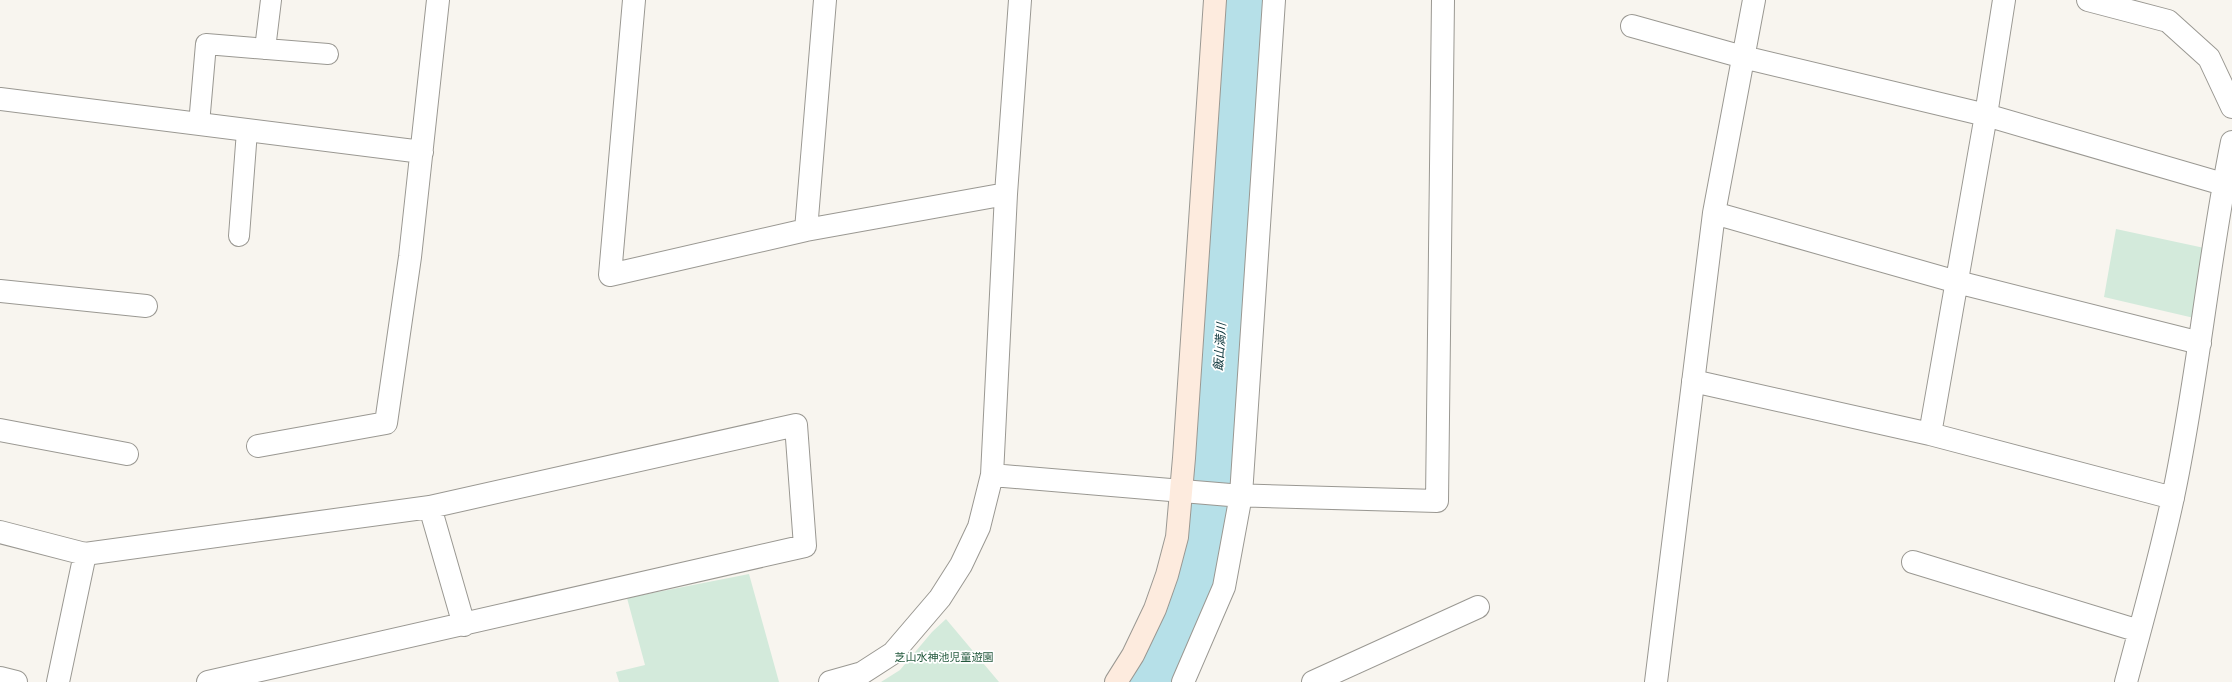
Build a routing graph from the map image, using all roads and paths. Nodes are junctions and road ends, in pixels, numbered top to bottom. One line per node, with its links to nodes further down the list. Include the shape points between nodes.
1 (271, 0): 13 (lane)
2 (438, 0): 22 (street)
3 (634, 0): 26 (street, via 610,275)
4 (825, 0): 26 (street)
5 (1020, 0): 24 (street)
6 (1215, 0): 38 (street)
7 (1274, 0): 39 (street)
8 (1443, 0): 39 (street, via 1437,501)
9 (1754, 0): 15 (street)
10 (2004, 0): 18 (street)
11 (2088, 0): 17 (street, via 2168,21 2209,58)
12 (1632, 26): 15 (street)
13 (265, 49): 14 (lane); 19 (lane, via 206,44)
14 (328, 54)
15 (1743, 57): 18 (street); 25 (street)
16 (0, 100): 19 (street)
17 (2232, 107)
18 (1986, 115): 23 (street); 28 (street)
19 (199, 124): 20 (street)
20 (247, 131): 22 (street); 27 (lane)
21 (2232, 142): 23 (street)
22 (422, 152): 35 (street, via 386,423)
23 (2223, 184): 31 (street)
24 (1006, 194): 26 (street); 37 (street)
25 (1714, 213): 28 (street); 32 (street)
26 (806, 230)
27 (239, 236)
28 (1957, 282): 31 (street); 34 (street)
29 (0, 290): 30 (street)
30 (146, 306)
31 (2200, 343): 40 (street)
32 (1693, 381): 34 (street); 56 (street)
33 (0, 430): 36 (street)
34 (1930, 434): 40 (street)
35 (258, 446)
36 (127, 454)
37 (992, 475): 38 (street); 52 (street, via 979,527 961,565 920,623 893,653 862,673)
38 (1190, 492): 39 (street); 53 (street, via 1167,575 1142,635)
39 (1236, 495): 54 (street, via 1224,587)
40 (2173, 498): 47 (street)
41 (430, 507): 43 (street); 46 (street); 46 (street, via 796,425 805,546)
42 (0, 532): 43 (street)
43 (86, 554): 50 (street)
44 (1914, 562): 47 (street)
45 (1478, 607): 55 (street)
46 (464, 625): 51 (street)
47 (2139, 631): 57 (street)
48 (0, 678): 49 (street)
49 (16, 682)
50 (58, 682)
51 (208, 682)
52 (830, 682)
53 (1116, 682)
54 (1183, 682)
55 (1313, 682)
56 (1656, 682)
57 (2126, 682)

